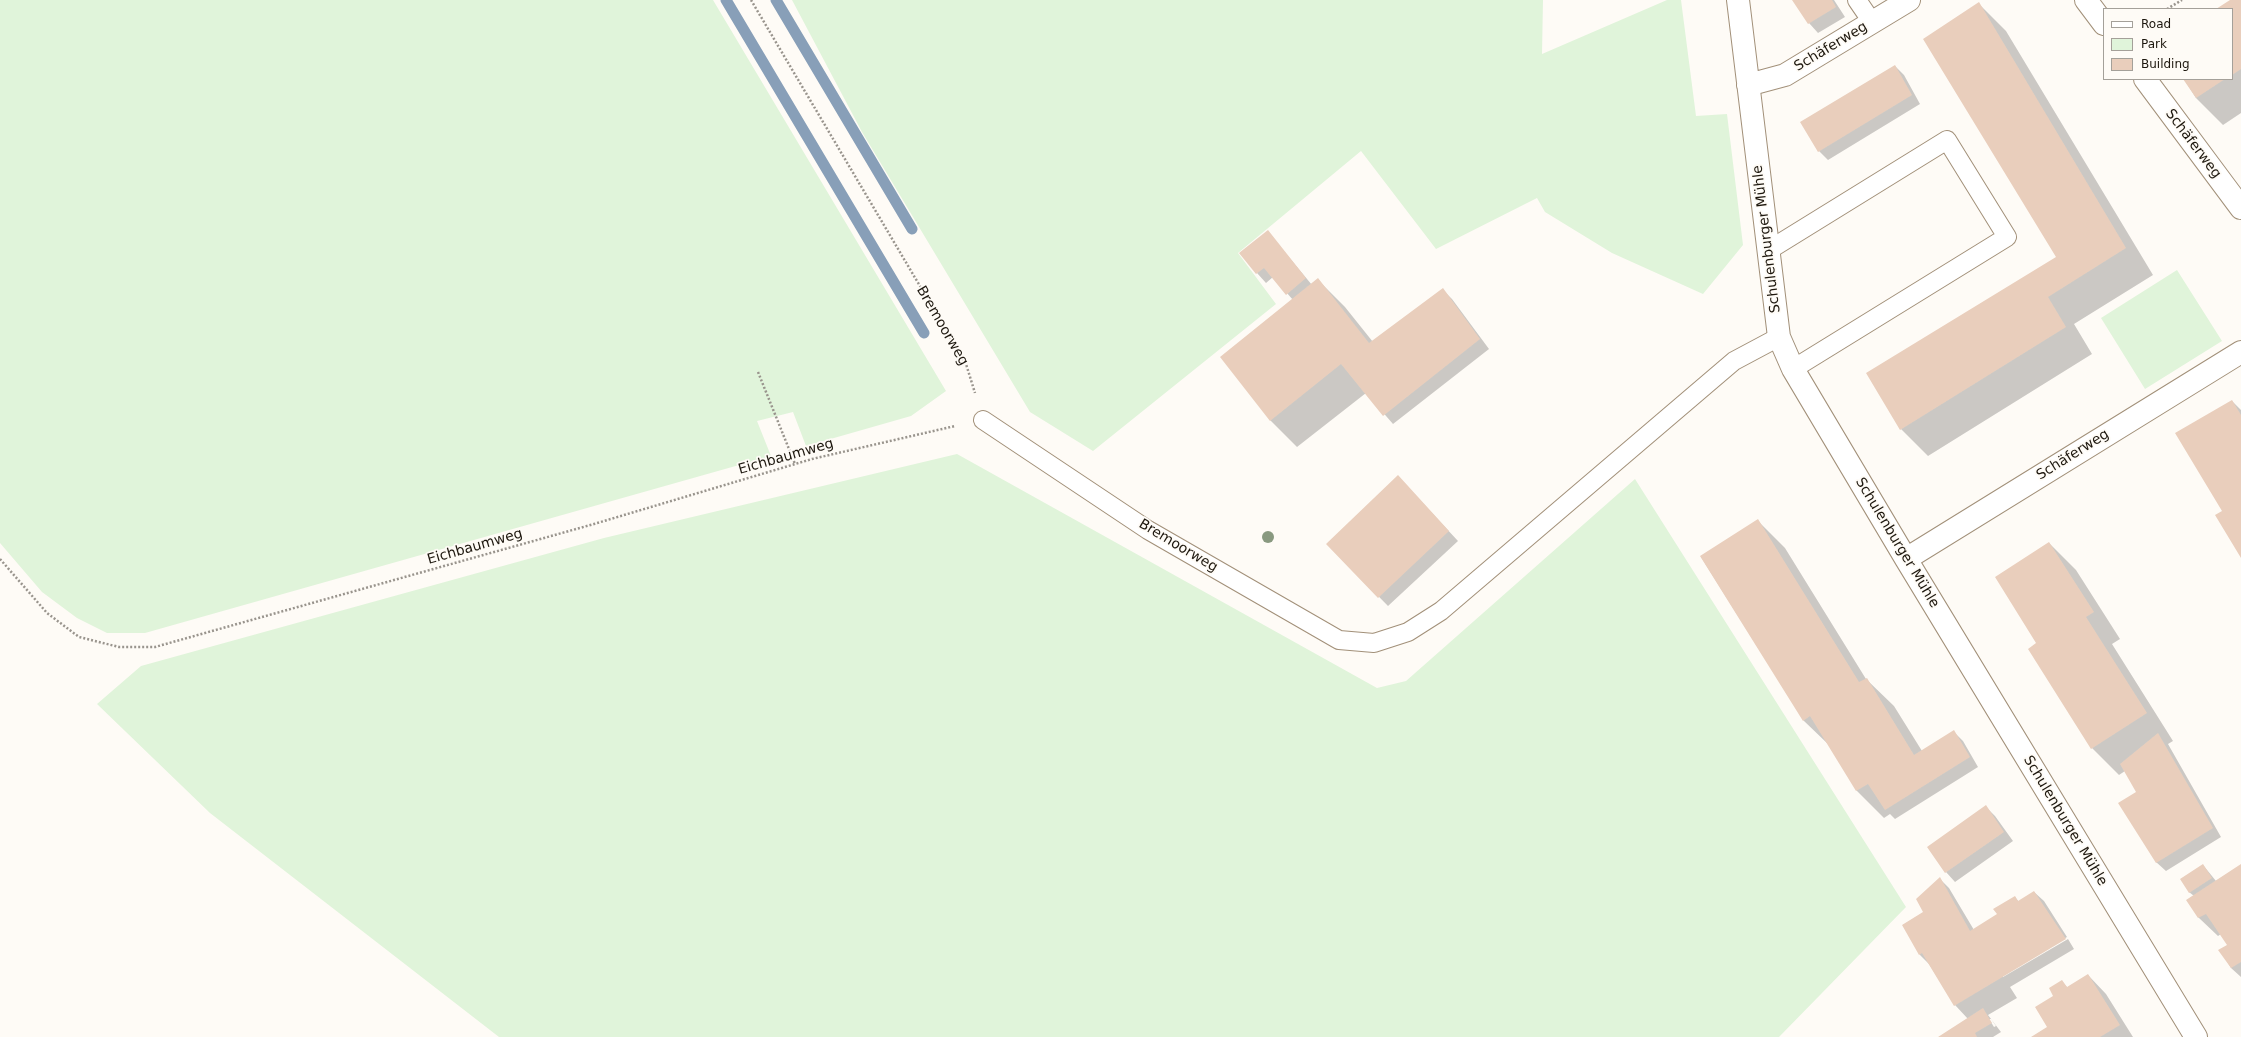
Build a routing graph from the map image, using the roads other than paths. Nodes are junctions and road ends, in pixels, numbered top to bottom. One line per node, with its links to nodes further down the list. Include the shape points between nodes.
1 (1738, 0): 8 (street, Schulenburger Mühle)
2 (1857, 0): 5 (lane)
3 (1909, 0): 5 (street, Schäferweg)
4 (2086, 0): 6 (street)
5 (1872, 22): 8 (street, Schäferweg, via 1784,75)
6 (2103, 23)
7 (2146, 80): 9 (street, Schäferweg)
8 (1748, 85): 10 (street, Schulenburger Mühle)
9 (2241, 208)
10 (1769, 250): 11 (street, Schulenburger Mühle); 13 (lane, via 1947,140 2007,237)
11 (1779, 337): 13 (street, Schulenburger Mühle); 14 (lane, Bremoorweg, via 1734,361 1441,612 1408,632 1374,643 1339,640 1148,530)
12 (2241, 352): 15 (street, Schäferweg)
13 (1793, 368): 15 (street, Schulenburger Mühle)
14 (983, 420)
15 (1906, 559): 16 (street, Schulenburger Mühle)
16 (2196, 1037)

